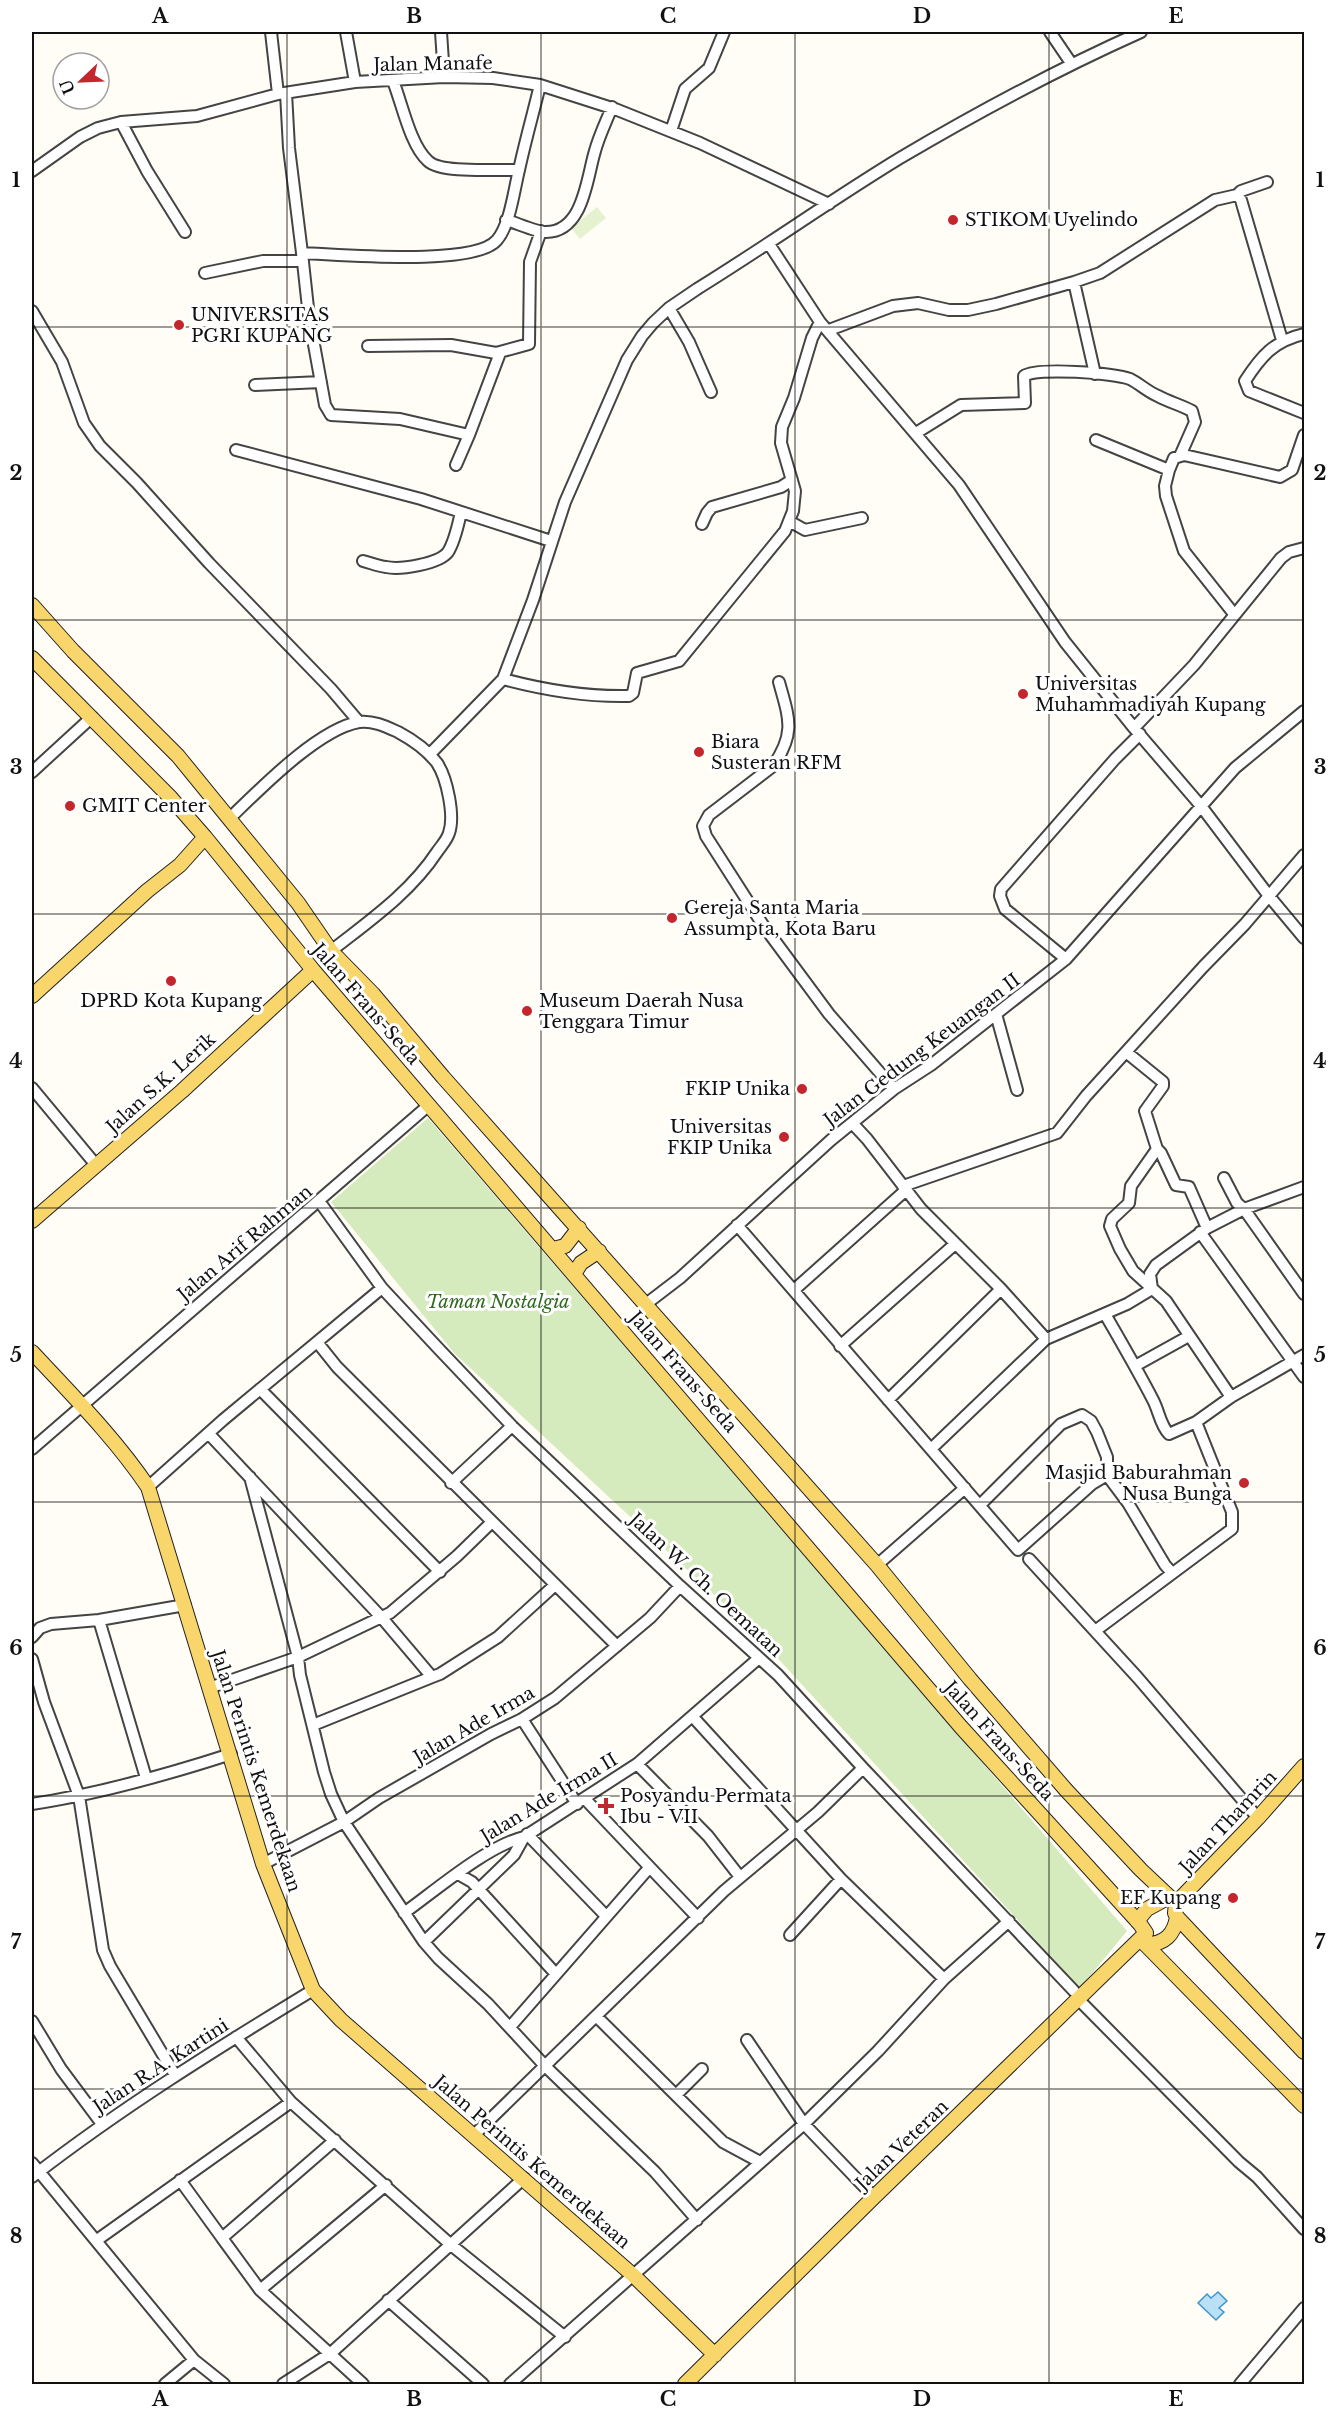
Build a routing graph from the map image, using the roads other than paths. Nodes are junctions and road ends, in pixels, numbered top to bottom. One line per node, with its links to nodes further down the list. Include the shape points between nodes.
1 (271, 32): 12 (street)
2 (346, 32): 10 (street)
3 (441, 32): 8 (street)
4 (724, 32): 15 (street, via 705,74 685,89)
5 (1050, 32): 7 (street)
6 (1141, 32): 7 (street)
7 (1071, 63): 20 (street, via 995,103)
8 (444, 77): 9 (street, Jalan Manafe); 11 (street, Jalan Manafe, via 493,78)
9 (393, 81): 10 (street, Jalan Manafe); 16 (street, via 419,150 428,162 444,168)
10 (355, 82): 12 (street, Jalan Manafe)
11 (540, 85): 13 (street, Jalan Manafe); 16 (street)
12 (282, 94): 14 (street, Jalan Manafe, via 197,116); 25 (street)
13 (612, 107): 15 (street, Jalan Manafe); 22 (street, via 575,215 554,231)
14 (121, 122): 17 (street, Jalan Manafe, via 80,137); 23 (street)
15 (672, 131): 20 (street, Jalan Manafe)
16 (519, 170): 21 (street)
17 (32, 171)
18 (1267, 182): 19 (street)
19 (1237, 195): 27 (street, via 1215,200 1100,273); 33 (street)
20 (829, 204): 24 (street)
21 (506, 219): 22 (street); 25 (street, via 492,245 471,251 396,258)
22 (541, 231): 35 (street, via 530,261 529,344)
23 (184, 232)
24 (769, 244): 28 (street); 30 (street)
25 (302, 257): 26 (street); 37 (street)
26 (205, 273)
27 (1074, 282): 31 (street, via 968,310 918,303 893,306); 36 (street)
28 (669, 308): 39 (street); 54 (street, via 642,336 627,360)
29 (32, 311): 64 (street, via 62,362 84,423 100,446)
30 (820, 322): 31 (street); 49 (street, via 782,427 781,443)
31 (829, 330): 41 (street)
32 (1305, 334): 33 (street)
33 (1282, 340): 40 (street, via 1255,364 1246,386 1249,391)
34 (368, 346): 35 (street, via 451,345)
35 (500, 353): 42 (street)
36 (1095, 374): 41 (street, via 1026,374 1025,403 961,405); 46 (street, via 1131,380 1192,411 1195,422)
37 (321, 382): 38 (street); 42 (street, via 326,410 331,416 400,419)
38 (255, 385)
39 (711, 392)
40 (1305, 413)
41 (916, 433): 65 (street, via 959,485 1065,642)
42 (469, 435): 47 (street)
43 (1305, 435): 46 (street, via 1292,470 1280,477)
44 (1096, 440): 48 (street)
45 (236, 450): 50 (street)
46 (1180, 456): 48 (street, via 1174,458)
47 (456, 465)
48 (1169, 470): 58 (street, via 1166,496 1184,551)
49 (792, 480): 52 (street, via 795,501); 53 (street, via 781,487 712,507)
50 (461, 512): 54 (street); 56 (street, via 453,541 443,557 388,568)
51 (862, 518): 52 (street, via 805,530)
52 (789, 521): 60 (street, via 683,657 637,674 629,696 547,691)
53 (702, 524)
54 (551, 541): 60 (street)
55 (1305, 548): 58 (street, via 1281,558)
56 (363, 561)
57 (32, 605): 69 (main road, Jalan Frans-Seda, via 178,756)
58 (1234, 614): 65 (street)
59 (32, 658): 63 (main road, Jalan Frans-Seda)
60 (503, 679): 66 (street)
61 (779, 682): 81 (street, via 790,721 780,757 709,815 703,826 763,924 829,1014)
62 (1305, 711): 68 (street, Jalan Gedung Keuangan II, via 1235,768)
63 (92, 717): 67 (street); 70 (main road, Jalan Frans-Seda)
64 (359, 722): 66 (street, via 390,728); 69 (street, via 314,745)
65 (1137, 731): 68 (street); 75 (street, via 1001,889 1005,909)
66 (430, 754): 74 (street, via 439,766 450,803 449,835 428,866 396,900)
67 (32, 772)
68 (1201, 806): 72 (street); 75 (street, Jalan Gedung Keuangan II)
69 (229, 819): 74 (main road, Jalan Frans-Seda, via 298,903)
70 (205, 837): 76 (main road, Jalan Frans-Seda); 77 (main road, via 180,865)
71 (1305, 855): 72 (street)
72 (1269, 896): 73 (street); 79 (street)
73 (1305, 938)
74 (331, 951): 94 (main road, Jalan Frans-Seda)
75 (1066, 959): 78 (street, Jalan Gedung Keuangan II)
76 (313, 970): 83 (main road, Jalan Frans-Seda); 86 (main road, Jalan S.K. Lerik)
77 (32, 996)
78 (996, 1014): 81 (street, Jalan Gedung Keuangan II); 82 (street)
79 (1126, 1052): 85 (street, via 1163,1082 1145,1109); 89 (street, via 1057,1133)
80 (32, 1088): 86 (street)
81 (894, 1089): 84 (street, Jalan Gedung Keuangan II)
82 (1017, 1090)
83 (429, 1105): 90 (street, Jalan Arif Rahman); 97 (main road, Jalan Frans-Seda)
84 (853, 1124): 89 (street); 93 (street, Jalan Gedung Keuangan II)
85 (1157, 1149): 95 (street, via 1176,1185 1189,1187); 102 (street, via 1131,1186 1129,1203 1110,1226 1133,1271)
86 (96, 1165): 92 (main road, Jalan S.K. Lerik)
87 (1224, 1178): 91 (street)
88 (1305, 1187): 91 (street)
89 (904, 1188): 96 (street); 103 (street)
90 (319, 1201): 100 (street, Jalan W. Ch. Oematan); 118 (street, Jalan Arif Rahman)
91 (1244, 1209): 95 (street); 104 (street)
92 (32, 1221)
93 (737, 1226): 103 (street); 105 (street, Jalan Gedung Keuangan II)
94 (579, 1228): 97 (main road, via 565,1246); 98 (main road, Jalan Frans-Seda)
95 (1203, 1230): 102 (street, via 1156,1265 1150,1274); 112 (street)
96 (955, 1244): 101 (street); 110 (street)
97 (553, 1249): 99 (main road, Jalan Frans-Seda)
98 (599, 1251): 99 (main road); 105 (main road, Jalan Frans-Seda)
99 (574, 1274): 174 (main road, Jalan Frans-Seda, via 961,1727)
100 (382, 1288): 109 (street); 120 (street, Jalan W. Ch. Oematan)
101 (1001, 1289): 108 (street); 117 (street)
102 (1152, 1289): 106 (street); 107 (street, via 1166,1301)
103 (794, 1290): 110 (street)
104 (1305, 1294)
105 (646, 1304): 132 (main road, Jalan Frans-Seda)
106 (1105, 1314): 108 (street); 113 (street)
107 (1189, 1336): 113 (street); 116 (street)
108 (1046, 1339): 123 (street)
109 (317, 1342): 115 (street); 126 (street)
110 (840, 1346): 117 (street)
111 (32, 1352): 118 (main road, Jalan Perintis Kemerdekaan)
112 (1300, 1358): 114 (street); 116 (street)
113 (1135, 1366): 119 (street, via 1167,1433)
114 (1305, 1377)
115 (260, 1389): 121 (street); 133 (street)
116 (1231, 1397): 119 (street)
117 (888, 1400): 123 (street)
118 (81, 1405): 122 (street, Jalan Arif Rahman); 127 (main road, Jalan Perintis Kemerdekaan)
119 (1196, 1422): 134 (street, via 1232,1512 1233,1527)
120 (512, 1426): 126 (street); 136 (street, Jalan W. Ch. Oematan)
121 (208, 1434): 125 (street); 127 (street)
122 (32, 1449)
123 (931, 1449): 128 (street)
124 (1107, 1475): 129 (street, via 1018,1550); 129 (street, via 1107,1457 1097,1432 1082,1415 1062,1424); 134 (street)
125 (250, 1477): 138 (street); 143 (street)
126 (452, 1483): 130 (street)
127 (148, 1487): 137 (main road, Jalan Perintis Kemerdekaan)
128 (965, 1488): 129 (street); 132 (street)
129 (980, 1505)
130 (492, 1522): 133 (street); 135 (street)
131 (1029, 1559): 140 (street)
132 (877, 1565): 169 (main road, Jalan Frans-Seda, via 1066,1790)
133 (440, 1572): 138 (street)
134 (1172, 1573): 140 (street)
135 (555, 1585): 142 (street); 146 (street, via 498,1637)
136 (680, 1586): 142 (street, Jalan Ade Irma); 144 (street, Jalan W. Ch. Oematan)
137 (185, 1605): 139 (street); 147 (main road, Jalan Perintis Kemerdekaan)
138 (382, 1618): 143 (street); 146 (street)
139 (99, 1620): 141 (street, via 51,1624); 155 (street)
140 (1095, 1631): 159 (street)
141 (32, 1637)
142 (617, 1646): 149 (street, Jalan Ade Irma, via 555,1698)
143 (298, 1657): 147 (street); 150 (street)
144 (759, 1658): 148 (street, Jalan Ade Irma II); 154 (street, Jalan W. Ch. Oematan)
145 (32, 1659): 156 (street)
146 (432, 1677): 150 (street)
147 (209, 1688): 151 (main road, Jalan Perintis Kemerdekaan)
148 (693, 1717): 152 (street, Jalan Ade Irma II); 161 (street)
149 (522, 1719): 157 (street); 160 (street, Jalan Ade Irma, via 481,1739)
150 (313, 1725): 160 (street, via 324,1772)
151 (231, 1754): 155 (street); 163 (main road, Jalan Perintis Kemerdekaan)
152 (637, 1764): 157 (street, Jalan Ade Irma II); 166 (street, via 708,1836)
153 (1305, 1766): 159 (main road, Jalan Thamrin)
154 (863, 1768): 161 (street); 173 (street, Jalan W. Ch. Oematan)
155 (146, 1778): 156 (street)
156 (79, 1796): 158 (street); 189 (street, via 103,1950)
157 (581, 1802): 162 (street, Jalan Ade Irma II); 164 (street)
158 (32, 1804)
159 (1258, 1818): 169 (main road, Jalan Thamrin)
160 (344, 1822): 163 (street, Jalan Ade Irma); 170 (street)
161 (795, 1831): 166 (street); 167 (street)
162 (525, 1835): 165 (street, Jalan Ade Irma II); 168 (street, via 514,1855); 171 (street)
163 (264, 1864): 179 (main road, Jalan Perintis Kemerdekaan)
164 (649, 1868): 171 (street); 172 (street)
165 (458, 1874): 168 (street); 170 (street, Jalan Ade Irma II)
166 (740, 1877): 172 (street)
167 (842, 1879): 175 (street); 178 (street)
168 (478, 1889): 176 (street); 177 (street)
169 (1174, 1906): 174 (main road, via 1141,1914 1137,1921); 174 (main road, via 1173,1931 1168,1937 1158,1943); 186 (main road, Jalan Frans-Seda)
170 (404, 1913): 176 (street)
171 (606, 1916): 177 (street)
172 (698, 1918): 181 (street)
173 (1009, 1921): 178 (street); 180 (street, Jalan W. Ch. Oematan)
174 (1144, 1934): 180 (main road, Jalan Veteran); 192 (main road, Jalan Frans-Seda)
175 (790, 1935)
176 (424, 1941): 183 (street)
177 (555, 1973): 183 (street)
178 (944, 1978): 194 (street)
179 (313, 1990): 184 (street, Jalan R.A. Kartini); 195 (main road, Jalan Perintis Kemerdekaan, via 341,2020)
180 (1076, 1995): 202 (main road, Jalan Veteran); 204 (street, Jalan W. Ch. Oematan)
181 (596, 2016): 187 (street); 190 (street)
182 (32, 2020): 193 (street, via 61,2069)
183 (510, 2027): 187 (street)
184 (236, 2037): 189 (street, Jalan R.A. Kartini); 191 (street)
185 (747, 2040): 194 (street)
186 (1305, 2052)
187 (546, 2067): 195 (street); 203 (street, via 654,2172)
188 (702, 2069): 190 (street)
189 (175, 2075): 193 (street, Jalan R.A. Kartini)
190 (676, 2095): 197 (street, via 723,2142)
191 (291, 2102): 196 (street); 200 (street)
192 (1305, 2106)
193 (102, 2124): 198 (street, Jalan R.A. Kartini)
194 (804, 2124): 197 (street); 202 (street)
195 (474, 2135): 199 (main road, Jalan Perintis Kemerdekaan)
196 (335, 2140): 201 (street); 205 (street)
197 (760, 2162): 203 (street)
198 (34, 2170): 206 (street)
199 (524, 2178): 207 (street); 208 (main road, Jalan Perintis Kemerdekaan)
200 (180, 2180): 205 (street); 206 (street)
201 (386, 2185): 207 (street); 209 (street)
202 (874, 2197): 214 (main road, Jalan Veteran)
203 (697, 2220): 208 (street)
204 (1305, 2229)
205 (222, 2238): 209 (street)
206 (97, 2240): 215 (street)
207 (450, 2244): 210 (street); 212 (street)
208 (634, 2276): 212 (street); 214 (main road, Jalan Perintis Kemerdekaan)
209 (260, 2290): 213 (street)
210 (388, 2300): 213 (street); 220 (street)
211 (1305, 2308): 223 (street)
212 (565, 2337): 221 (street)
213 (331, 2354): 218 (street); 219 (street)
214 (715, 2355): 222 (main road, Jalan Veteran)
215 (194, 2360): 216 (street); 217 (street)
216 (165, 2385)
217 (224, 2385)
218 (283, 2385)
219 (363, 2385)
220 (483, 2385)
221 (510, 2385)
222 (685, 2385)
223 (1240, 2385)

